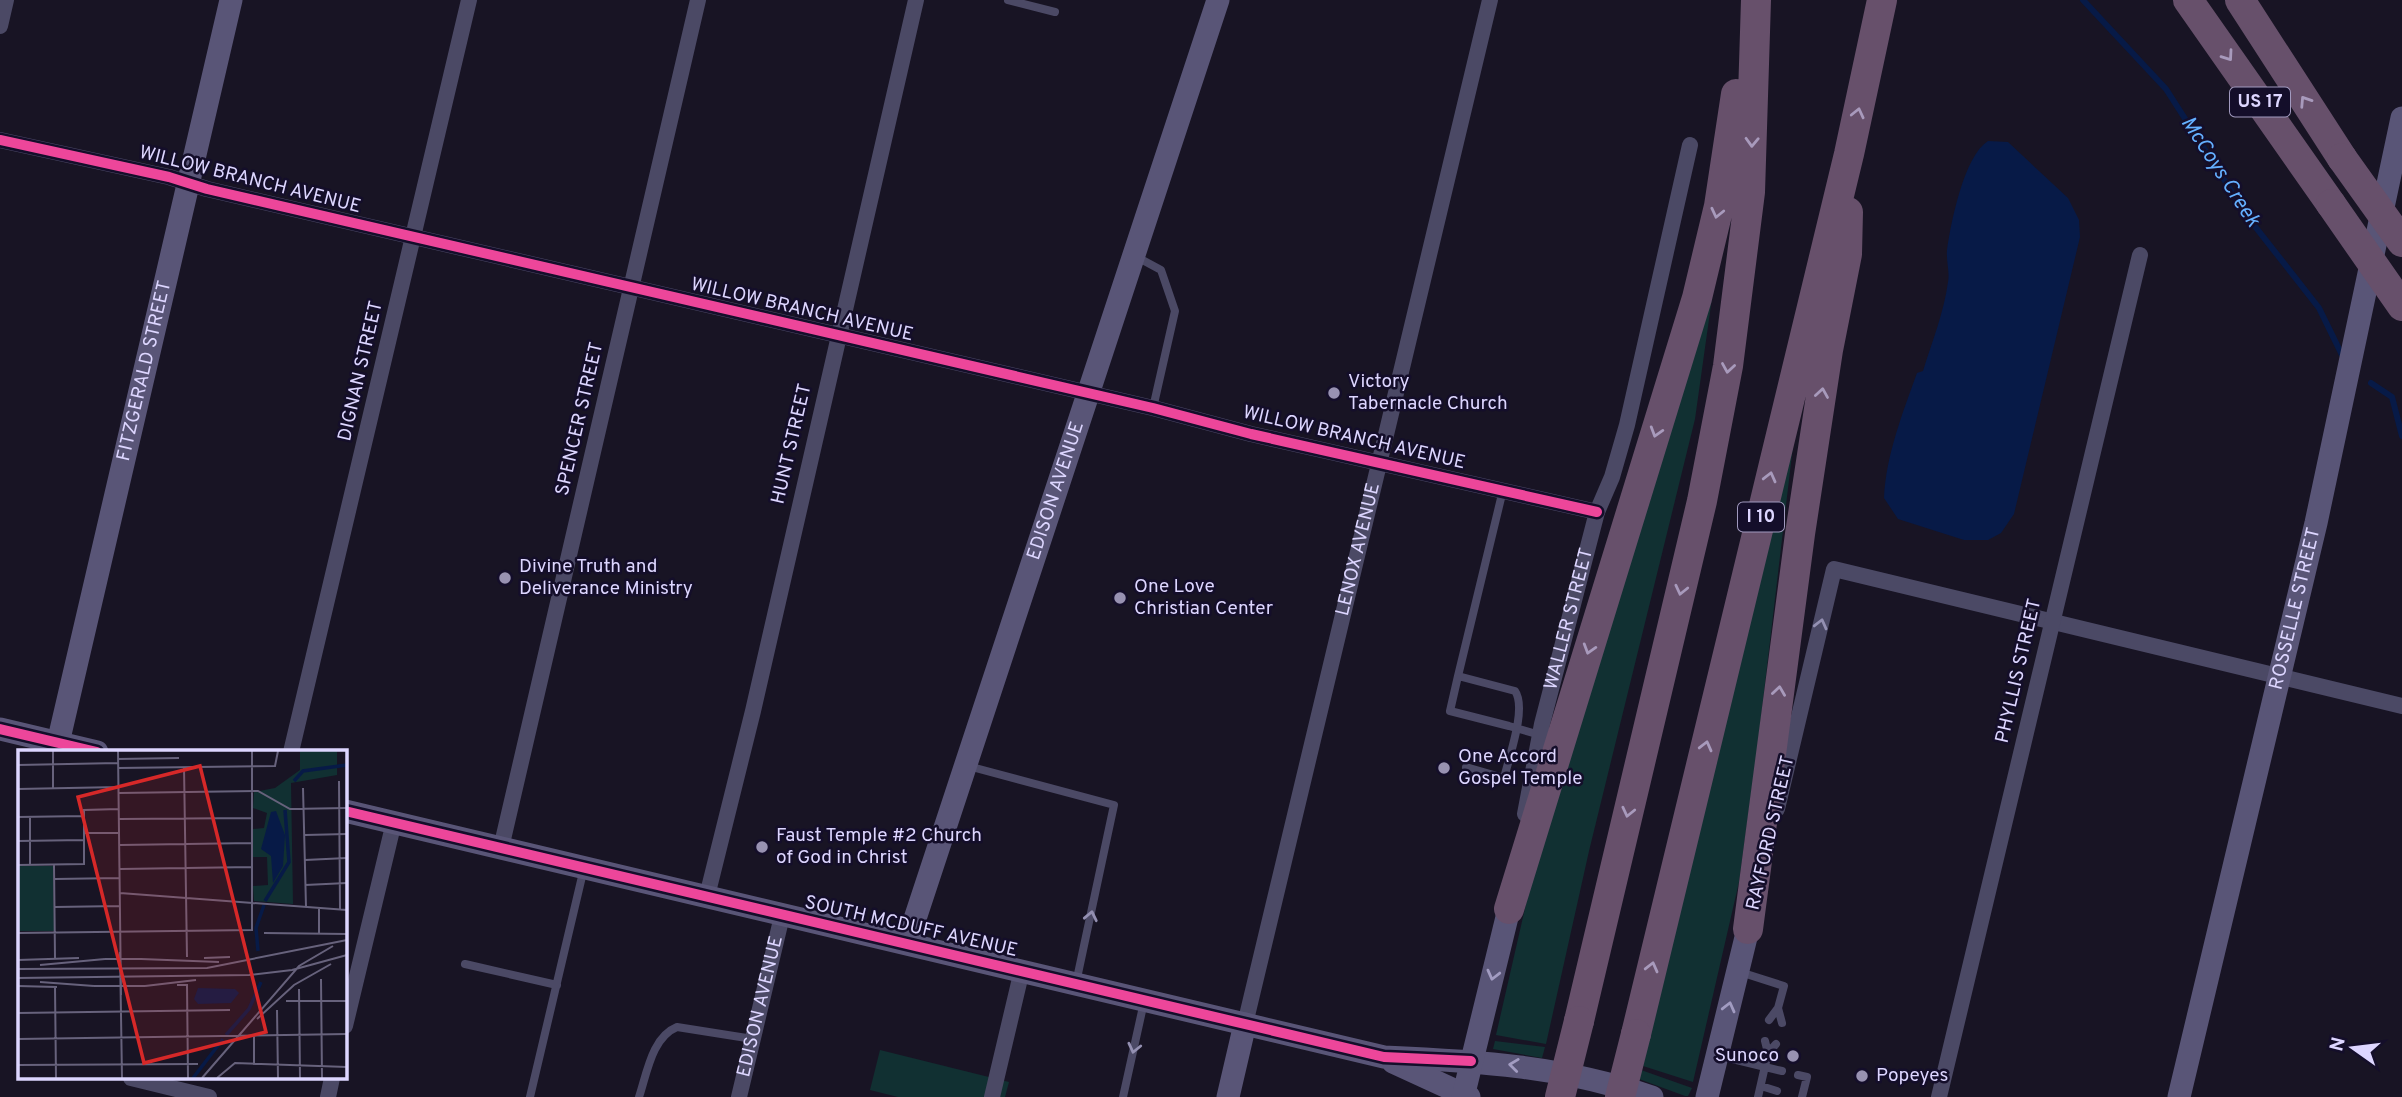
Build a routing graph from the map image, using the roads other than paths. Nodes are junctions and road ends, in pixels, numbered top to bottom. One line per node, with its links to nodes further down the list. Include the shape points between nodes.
1 (6, 0): 15 (street)
2 (231, 0): 20 (main road, FITZGERALD STREET)
3 (469, 0): 21 (street, DIGNAN STREET)
4 (698, 0): 25 (street, SPENCER STREET)
5 (916, 0): 27 (street, HUNT STREET)
6 (1008, 0): 14 (lane)
7 (1218, 0): 23 (main road, EDISON AVENUE)
8 (1490, 0): 30 (street, LENOX AVENUE)
9 (1748, 0): 50 (highway, one-way to 50, via 1719,206 1697,298)
10 (1756, 0): 88 (highway, one-way to 88, bridge, via 1750,191 1728,366 1702,501)
11 (1882, 0): 19 (highway, I 10, one-way to 11)
12 (2188, 0): 26 (highway, US 17, one-way to 26, bridge)
13 (2240, 0): 22 (highway, US 17, one-way to 13, bridge)
14 (1055, 12)
15 (0, 26)
16 (2402, 118): 35 (main road, ROSSELLE STREET)
17 (0, 140): 20 (street, WILLOW BRANCH AVENUE)
18 (1690, 145): 32 (street, WALLER STREET, via 1627,425)
19 (1849, 155): 52 (highway, one-way to 19, via 1802,521 1847,254); 89 (highway, I 10, one-way to 19, bridge)
20 (188, 184): 21 (street, WILLOW BRANCH AVENUE); 40 (main road, FITZGERALD STREET)
21 (415, 238): 25 (street, WILLOW BRANCH AVENUE); 42 (street, DIGNAN STREET)
22 (2402, 242)
23 (1133, 255): 28 (main road, EDISON AVENUE); 29 (lane, via 1161,270 1175,311)
24 (2140, 255): 33 (street, PHYLLIS STREET)
25 (632, 289): 27 (street, WILLOW BRANCH AVENUE); 47 (street, SPENCER STREET)
26 (2402, 306)
27 (838, 336): 28 (street, WILLOW BRANCH AVENUE); 49 (street, HUNT STREET)
28 (1087, 394): 29 (street, WILLOW BRANCH AVENUE); 43 (main road, EDISON AVENUE)
29 (1153, 408): 30 (street, WILLOW BRANCH AVENUE)
30 (1380, 461): 31 (street, WILLOW BRANCH AVENUE); 64 (street, LENOX AVENUE)
31 (1503, 490): 32 (street, WILLOW BRANCH AVENUE); 34 (lane)
32 (1597, 512): 39 (street, WALLER STREET)
33 (2052, 621): 35 (street); 52 (street, RAYFORD STREET, one-way to 33, via 1834,569); 93 (street, PHYLLIS STREET)
34 (1458, 676): 38 (lane, via 1515,691 1520,705); 38 (lane, via 1450,710)
35 (2279, 676): 36 (street); 94 (main road, ROSSELLE STREET)
36 (2402, 706)
37 (0, 729): 40 (main road)
38 (1516, 729): 39 (lane); 44 (lane, via 1504,778)
39 (1540, 735): 50 (street, WALLER STREET)
40 (58, 743): 41 (main road)
41 (88, 750)
42 (291, 750)
43 (964, 765): 53 (main road, EDISON AVENUE); 57 (lane, one-way to 43, via 1114,805)
44 (1466, 767)
45 (346, 811): 46 (main road, SOUTH MCDUFF AVENUE)
46 (394, 822): 47 (main road, SOUTH MCDUFF AVENUE); 62 (street)
47 (501, 848): 48 (main road, SOUTH MCDUFF AVENUE)
48 (584, 868): 49 (main road, SOUTH MCDUFF AVENUE); 58 (lane)
49 (707, 896): 51 (main road, SOUTH MCDUFF AVENUE)
50 (1509, 909): 71 (main road, WALLER STREET, one-way to 71)
51 (782, 916): 53 (main road, SOUTH MCDUFF AVENUE); 65 (street, EDISON AVENUE)
52 (1748, 929): 56 (main road, RAYFORD STREET)
53 (907, 943): 55 (main road, SOUTH MCDUFF AVENUE)
54 (466, 964): 58 (lane)
55 (1022, 970): 57 (main road, SOUTH MCDUFF AVENUE); 85 (street, via 1016,1023)
56 (1738, 971): 60 (lane, via 1784,986); 69 (main road, RAYFORD STREET, one-way to 56)
57 (1076, 983): 59 (main road, SOUTH MCDUFF AVENUE)
58 (556, 985): 82 (lane)
59 (1145, 1000): 64 (main road, SOUTH MCDUFF AVENUE); 86 (lane, one-way to 86)
60 (1778, 1007): 61 (lane); 63 (lane)
61 (1769, 1020)
62 (346, 1022)
63 (1782, 1023)
64 (1245, 1024): 70 (main road, SOUTH MCDUFF AVENUE); 87 (main road, LENOX AVENUE)
65 (753, 1039): 83 (lane, via 677,1027 667,1031 652,1057); 84 (street, EDISON AVENUE)
66 (1765, 1041): 68 (lane)
67 (1776, 1044): 68 (lane)
68 (1768, 1053): 72 (lane)
69 (1717, 1055): 72 (lane); 91 (main road, RAYFORD STREET)
70 (1384, 1057): 71 (main road, SOUTH MCDUFF AVENUE); 79 (main road, SOUTH MCDUFF AVENUE)
71 (1471, 1061): 79 (main road, WALLER STREET); 90 (main road, SOUTH MCDUFF AVENUE, one-way to 71, via 1565,1073)
72 (1765, 1068): 73 (lane); 76 (lane)
73 (1782, 1071)
74 (1798, 1075): 80 (lane, via 1807,1077)
75 (137, 1080): 78 (street)
76 (1760, 1086): 77 (lane); 92 (lane)
77 (1777, 1091)
78 (173, 1093): 81 (street)
79 (1465, 1096)
80 (1799, 1096)
81 (209, 1097)
82 (530, 1097)
83 (639, 1097)
84 (740, 1097)
85 (992, 1097)
86 (1123, 1097)
87 (1228, 1097)
88 (1560, 1097)
89 (1620, 1097)
90 (1651, 1097)
91 (1707, 1097)
92 (1758, 1097)
93 (1939, 1097)
94 (2179, 1097)

